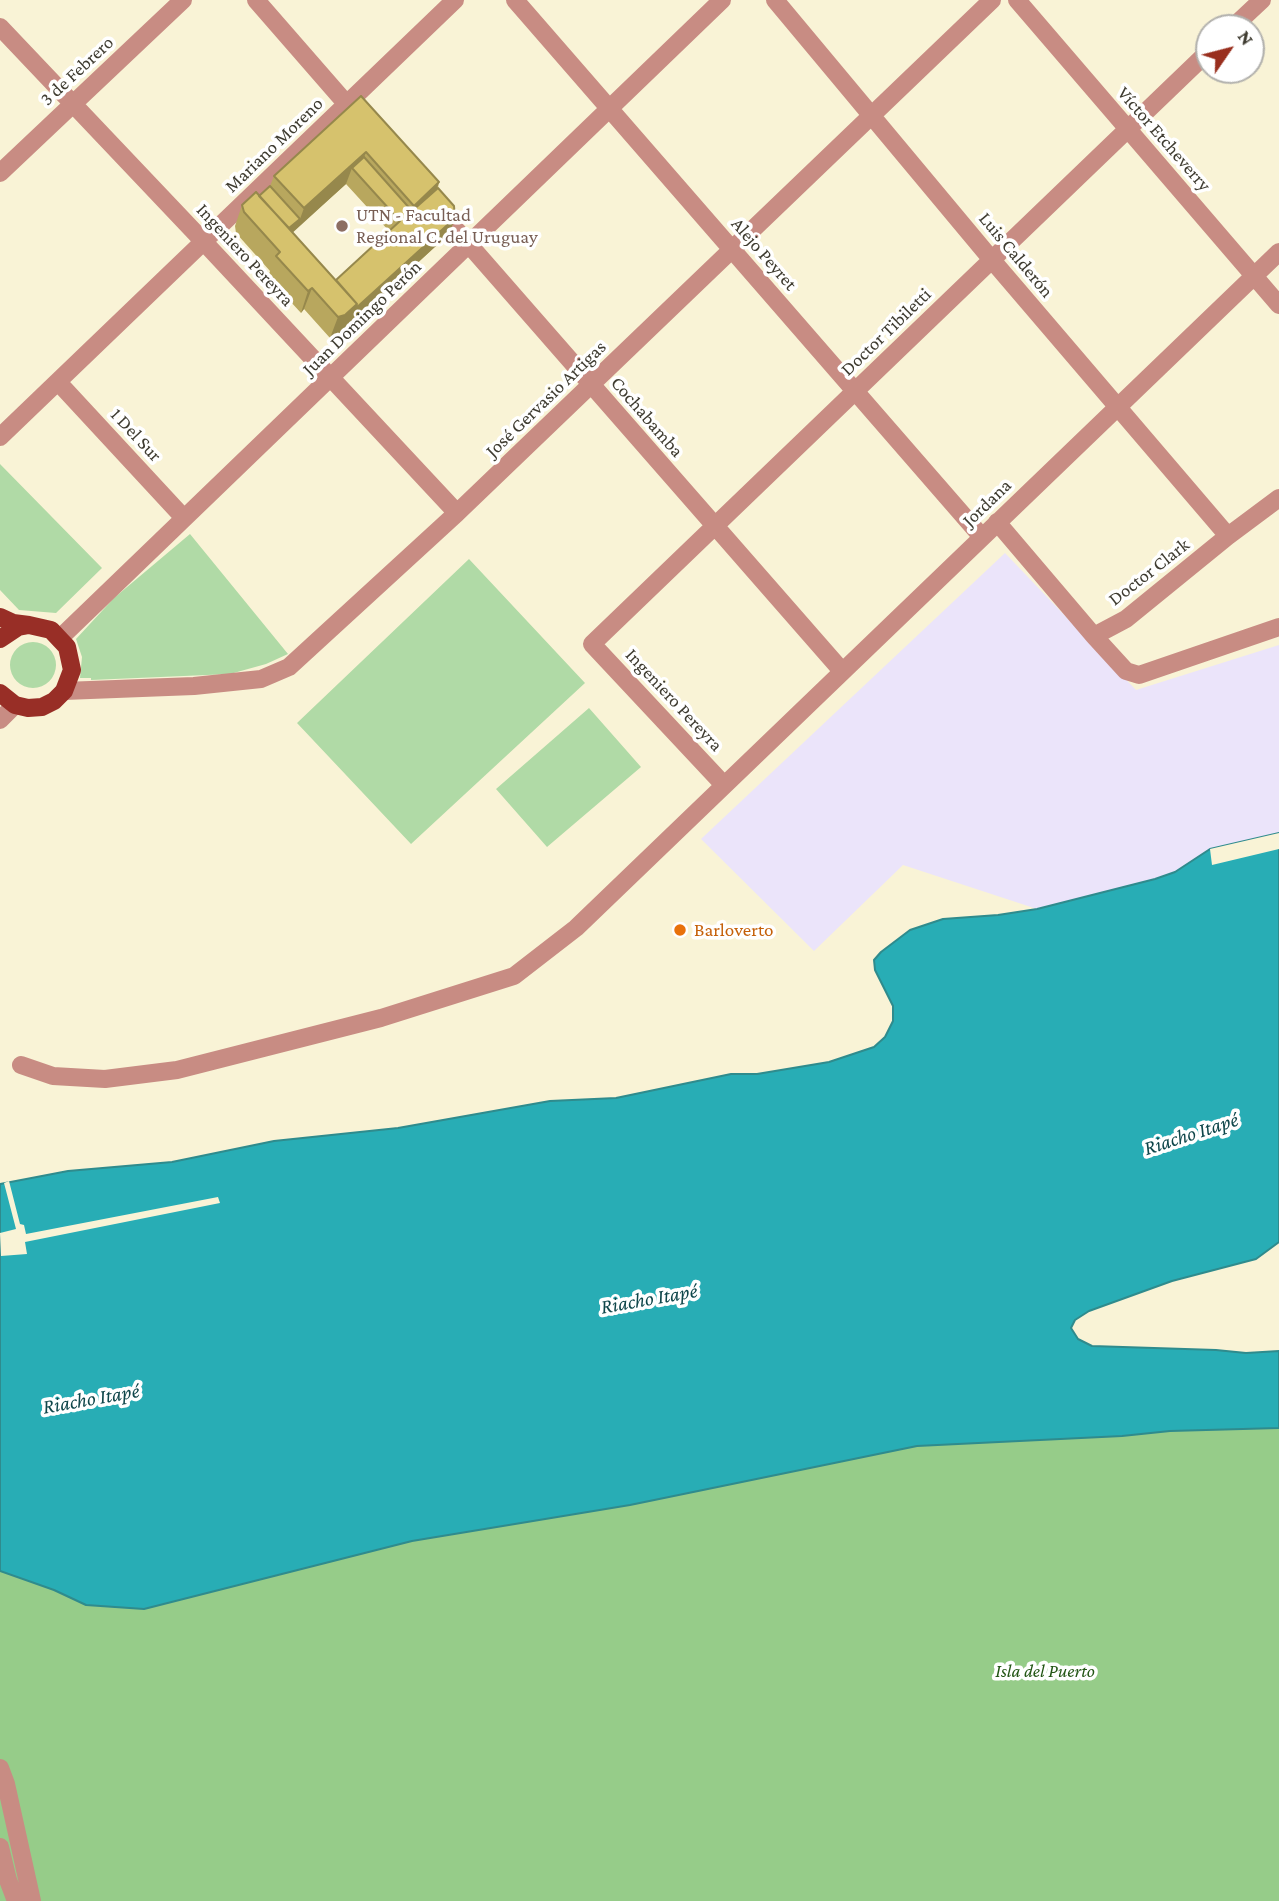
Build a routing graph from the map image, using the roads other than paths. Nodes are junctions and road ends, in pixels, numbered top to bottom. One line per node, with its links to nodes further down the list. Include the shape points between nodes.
1 (183, 0): 13 (street, 3 de Febrero)
2 (256, 0): 14 (street)
3 (455, 0): 14 (street, Mariano Moreno)
4 (514, 0): 15 (street, Alejo Peyret)
5 (722, 0): 15 (street, Juan Domingo Perón)
6 (775, 0): 16 (street, Luis Calderón)
7 (992, 0): 16 (street, José Gervasio Artigas)
8 (1017, 0): 17 (street, Víctor Etcheverry)
9 (1262, 0): 10 (street)
10 (1248, 14)
11 (0, 27): 13 (street, Ingeniero Pereyra)
12 (1195, 64): 17 (street, Doctor Tibiletti)
13 (73, 104): 19 (street, 3 de Febrero); 21 (street, Ingeniero Pereyra)
14 (347, 104): 18 (street); 21 (street, Mariano Moreno)
15 (609, 109): 22 (street, Juan Domingo Perón); 23 (street, Alejo Peyret)
16 (872, 115): 23 (street, José Gervasio Artigas); 25 (street, Luis Calderón)
17 (1127, 129): 25 (street, Doctor Tibiletti); 26 (street, Víctor Etcheverry)
18 (373, 134)
19 (0, 173)
20 (425, 194): 22 (street, Cochabamba)
21 (204, 242): 28 (street, Ingeniero Pereyra); 29 (street, Mariano Moreno)
22 (469, 244): 28 (street, Juan Domingo Perón); 30 (street, Cochabamba)
23 (732, 249): 30 (street, José Gervasio Artigas); 31 (street, Alejo Peyret)
24 (1279, 252): 26 (street, Jordana)
25 (992, 260): 31 (street, Doctor Tibiletti); 32 (street, Luis Calderón)
26 (1254, 276): 27 (street, Víctor Etcheverry); 32 (street, Jordana)
27 (1279, 305)
28 (330, 378): 35 (street, Ingeniero Pereyra); 36 (street, Juan Domingo Perón)
29 (58, 382): 33 (street, Mariano Moreno); 36 (street, 1 Del Sur)
30 (591, 384): 35 (street, José Gervasio Artigas); 38 (street, Cochabamba)
31 (856, 391): 38 (street, Doctor Tibiletti); 40 (street, Alejo Peyret)
32 (1117, 407): 37 (street, Jordana); 39 (street, Luis Calderón)
33 (0, 437)
34 (1276, 507): 39 (street, Doctor Clark)
35 (457, 513): 49 (street, José Gervasio Artigas, via 289,667 261,679)
36 (183, 517): 45 (street, Juan Domingo Perón)
37 (997, 522): 40 (street, Jordana); 44 (street)
38 (715, 526): 47 (street, Doctor Tibiletti); 48 (street, Cochabamba)
39 (1228, 536): 44 (street, Doctor Clark, via 1126,619)
40 (982, 537): 48 (street, Jordana)
41 (0, 617): 42 (main road)
42 (29, 625): 45 (main road, via 51,630); 46 (main road)
43 (1279, 627): 44 (street, via 1139,675 1126,671)
44 (1094, 636)
45 (60, 638): 49 (main road, via 72,670)
46 (0, 639)
47 (592, 645): 52 (street, Ingeniero Pereyra)
48 (842, 671): 52 (street, Jordana)
49 (64, 691): 50 (main road, via 42,707 28,708)
50 (4, 699): 51 (street)
51 (0, 720)
52 (724, 785): 53 (street, Jordana, via 576,928 514,976 381,1018 177,1070 104,1079 53,1076)
53 (21, 1065)
54 (0, 1768): 57 (street)
55 (0, 1847): 56 (street)
56 (16, 1901)
57 (32, 1901)

